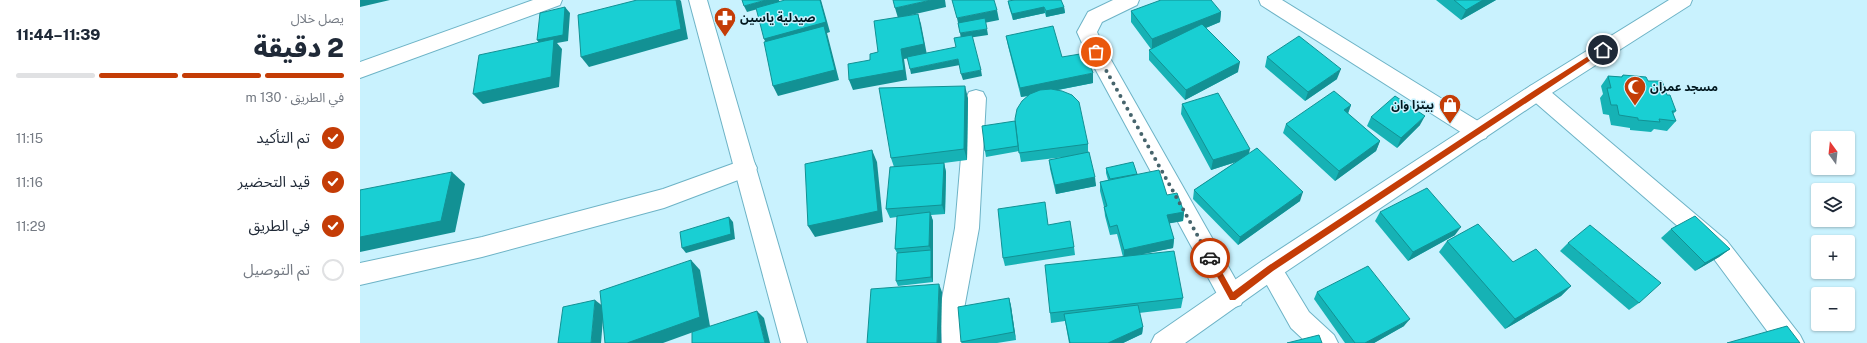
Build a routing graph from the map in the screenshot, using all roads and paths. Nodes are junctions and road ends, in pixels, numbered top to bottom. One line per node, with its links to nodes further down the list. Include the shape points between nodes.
1 (553, 0): 6 (street)
2 (698, 0): 10 (street)
3 (1130, 0): 13 (street, via 1095,17 1087,32)
4 (1268, 0): 9 (street)
5 (1682, 0): 7 (street)
6 (360, 70)
7 (1537, 92): 9 (street); 18 (street, via 1719,248)
8 (976, 98): 15 (street, via 967,228 952,309)
9 (1478, 132): 11 (street)
10 (746, 168): 12 (street, via 657,200 482,247); 14 (street)
11 (1270, 269): 13 (street); 17 (street, via 1300,320)
12 (360, 274)
13 (1232, 298): 16 (street)
14 (794, 343)
15 (955, 343)
16 (1164, 343)
17 (1325, 343)
18 (1791, 343)

